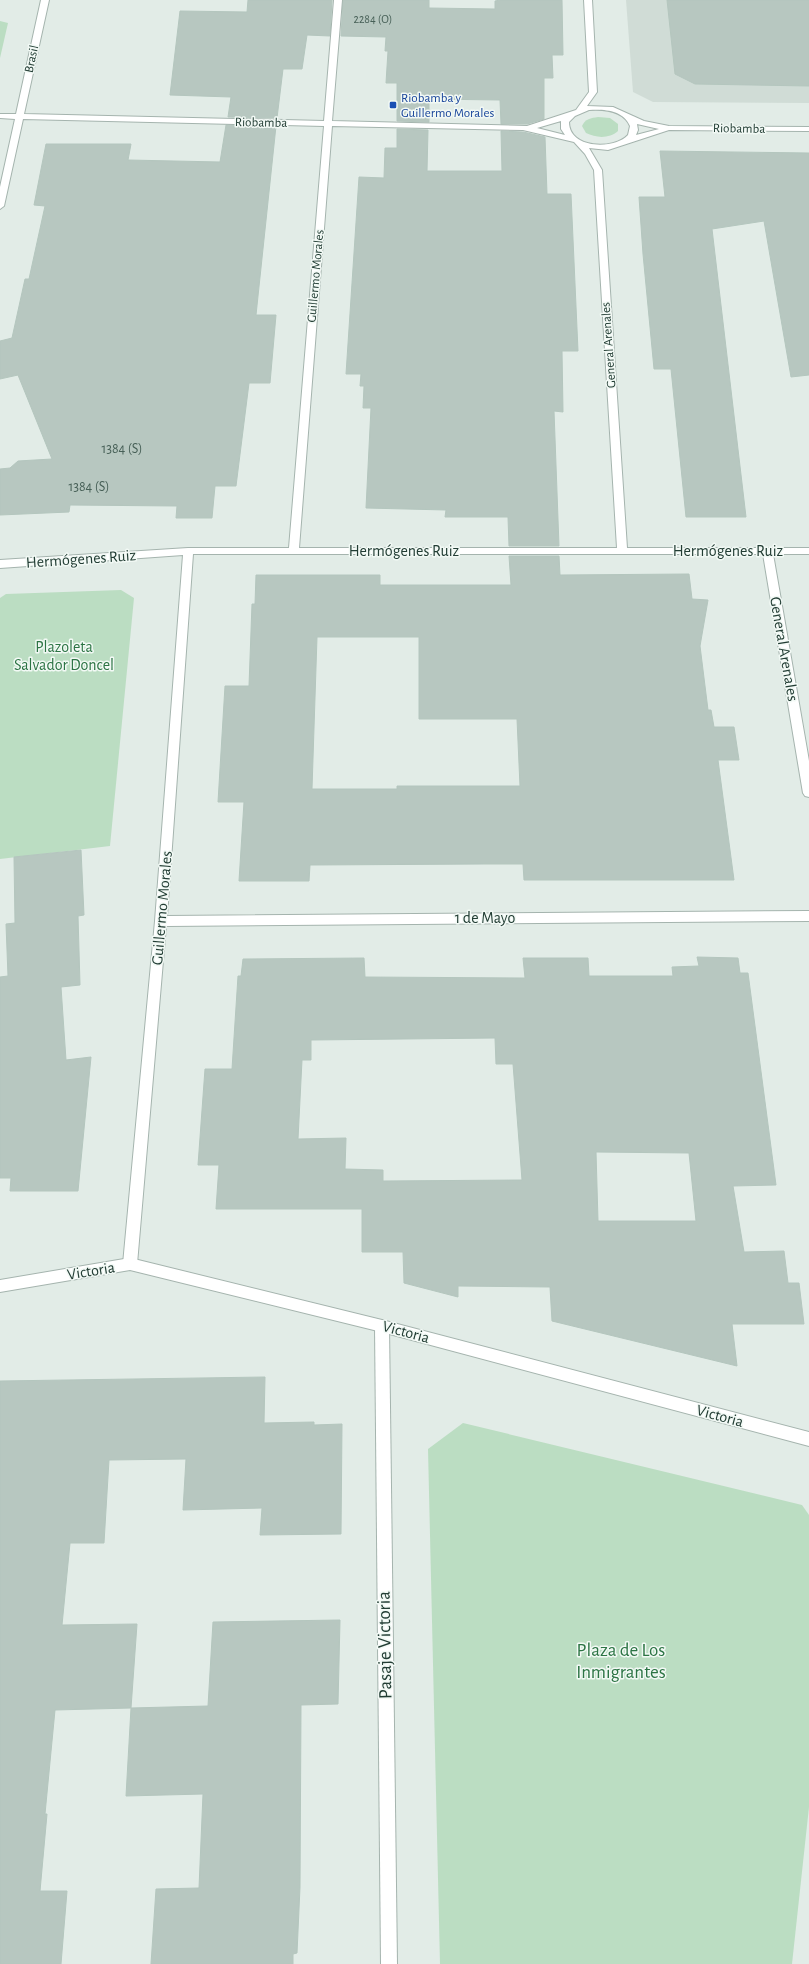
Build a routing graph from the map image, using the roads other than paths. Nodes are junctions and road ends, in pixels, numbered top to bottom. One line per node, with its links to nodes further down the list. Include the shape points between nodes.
1 (45, 0): 8 (street, Brasil)
2 (338, 0): 9 (street, Guillermo Morales)
3 (588, 0): 4 (street, via 594,92)
4 (580, 110): 5 (street); 7 (street, via 607,108)
5 (570, 115): 10 (street, Riobamba, via 542,125); 14 (street, via 565,121 564,128)
6 (0, 116): 8 (street, Riobamba)
7 (628, 116): 11 (street, Riobamba, via 642,123); 13 (street, via 635,128 633,135)
8 (20, 117): 9 (street, Riobamba); 15 (street, Brasil)
9 (328, 124): 10 (street, Riobamba); 17 (street, Guillermo Morales)
10 (523, 128): 14 (street, Riobamba)
11 (669, 128): 12 (street, Riobamba); 13 (street, Riobamba)
12 (809, 130)
13 (627, 140): 14 (street, via 608,147 594,147)
14 (577, 142): 20 (street, General Arenales, via 589,153 598,170)
15 (0, 206)
16 (188, 551): 17 (street, Hermógenes Ruiz); 21 (street, Hermógenes Ruiz); 24 (street, Guillermo Morales)
17 (294, 551): 20 (street, Hermógenes Ruiz)
18 (767, 551): 19 (street, Hermógenes Ruiz); 20 (street, Hermógenes Ruiz); 22 (street, General Arenales)
19 (809, 551)
20 (622, 552)
21 (0, 564)
22 (809, 793)
23 (809, 916): 24 (street, 1 de Mayo)
24 (161, 921): 25 (street, Guillermo Morales)
25 (130, 1264): 26 (street, Victoria); 27 (street, Victoria)
26 (0, 1286)
27 (382, 1326): 28 (street, Victoria); 29 (street, Pasaje Victoria)
28 (809, 1440)
29 (389, 1964)

